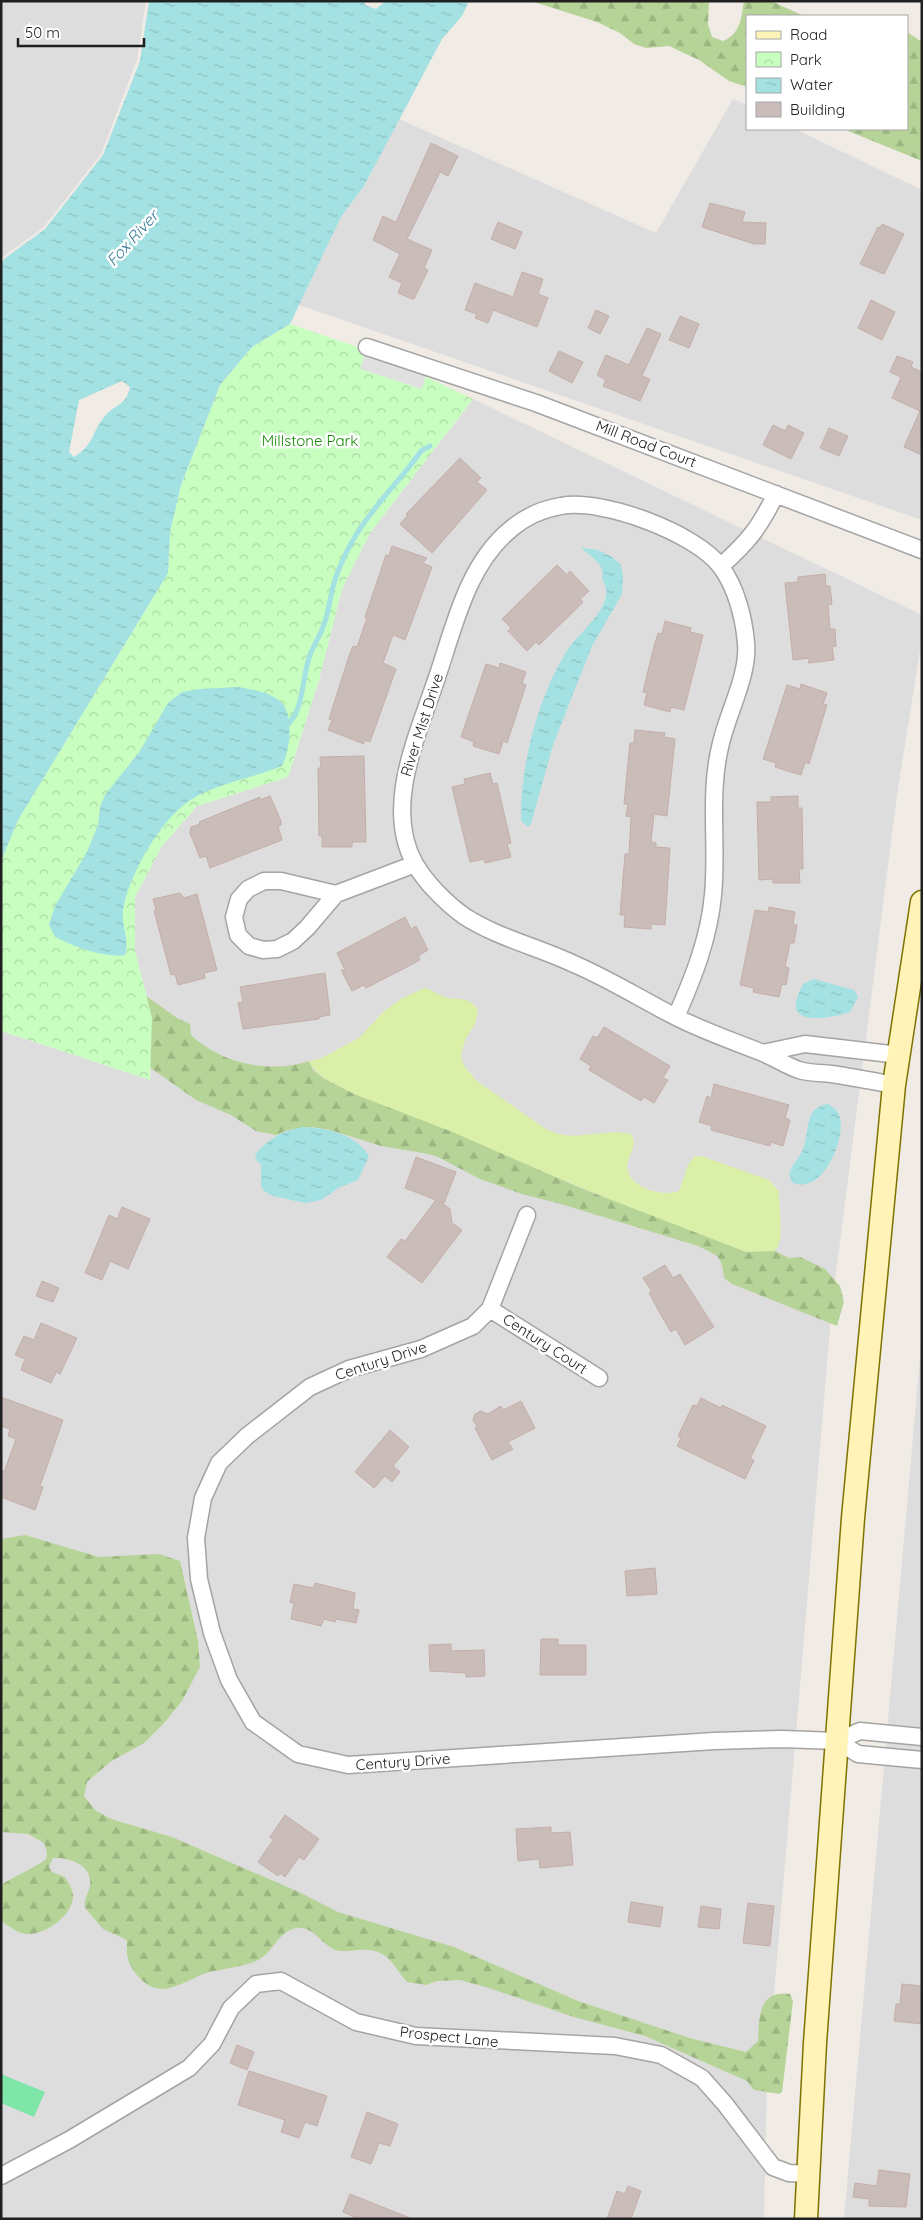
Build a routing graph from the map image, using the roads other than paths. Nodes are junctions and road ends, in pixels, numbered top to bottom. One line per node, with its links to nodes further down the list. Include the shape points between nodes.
1 (367, 347): 2 (street, Mill Road Court, via 536,403)
2 (776, 494): 3 (street, Mill Road Court); 4 (street, via 760,525)
3 (922, 550)
4 (721, 566): 5 (street, River Mist Drive, via 690,540 651,522 612,510 565,505 535,513 512,528 490,549 470,583 412,748 404,781 402,810 407,843); 8 (street, River Mist Drive, via 738,600 747,646 739,690 720,744 714,791 714,892 708,936)
5 (415, 864): 6 (street); 8 (street, River Mist Drive, via 435,890 462,914 500,935 576,965)
6 (336, 894): 6 (street, via 281,881 264,881 248,888 239,899 234,917 238,935 249,946 277,949 294,941)
7 (922, 902): 10 (main road)
8 (676, 1017): 9 (street, River Mist Drive, via 723,1040)
9 (763, 1053): 10 (street, via 805,1044); 11 (street, River Mist Drive, via 799,1070)
10 (898, 1055): 11 (main road)
11 (894, 1085): 16 (main road, via 853,1518)
12 (527, 1215): 13 (street, Century Drive)
13 (490, 1309): 14 (street, Century Court); 16 (street, Century Drive, via 473,1326 448,1338 350,1369 310,1387 247,1436 219,1463 203,1498 200,1514 196,1538 199,1579 212,1633 226,1670 253,1722 298,1754 348,1765 714,1741)
14 (598, 1378)
15 (922, 1737): 16 (street, Century Drive, via 860,1731)
16 (837, 1741): 17 (street, Century Drive, via 858,1754); 18 (main road)
17 (922, 1760)
18 (808, 2174): 19 (street, Prospect Lane, via 789,2173 772,2167 702,2078 661,2055 615,2046 416,2036 356,2022 281,1981 256,1984 231,2008 212,2044 189,2068 69,2140); 20 (main road)
19 (1, 2176)
20 (806, 2219)

